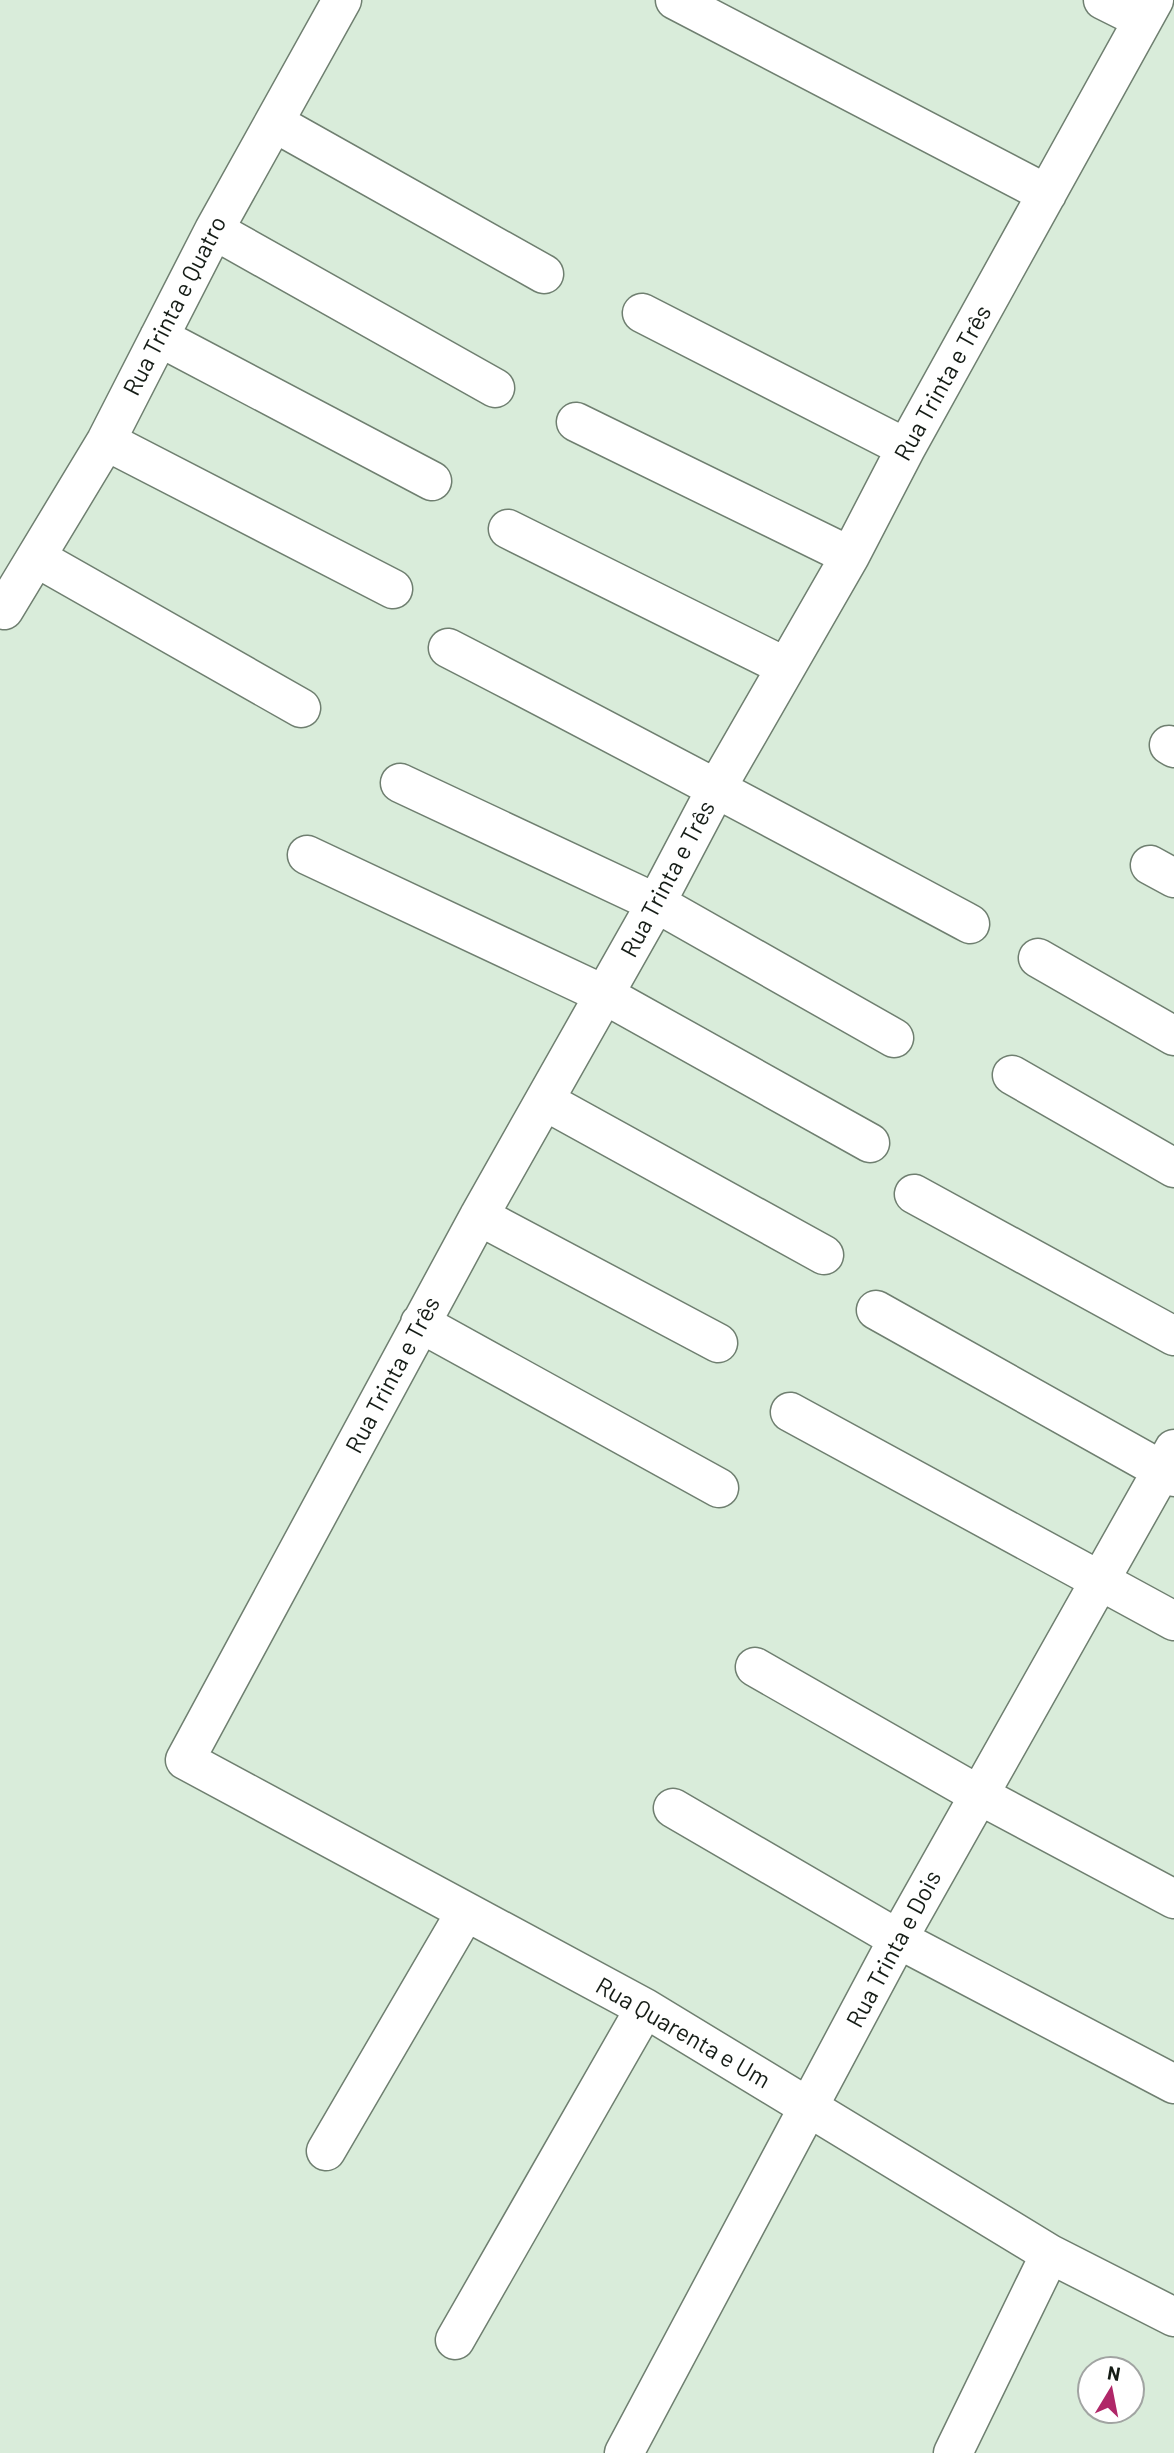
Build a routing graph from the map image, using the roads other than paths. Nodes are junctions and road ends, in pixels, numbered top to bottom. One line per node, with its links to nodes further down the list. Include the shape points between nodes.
1 (342, 0): 5 (street, Rua Trinta e Quatro)
2 (675, 0): 6 (street)
3 (1103, 0): 4 (street)
4 (1149, 10): 6 (street, Rua Trinta e Três)
5 (275, 123): 7 (street, Rua Trinta e Quatro); 8 (street)
6 (1047, 194): 14 (street, Rua Trinta e Três)
7 (214, 230): 10 (street, Rua Trinta e Quatro); 11 (street)
8 (544, 274)
9 (642, 313): 14 (street)
10 (159, 337): 13 (street, Rua Trinta e Quatro); 15 (street)
11 (495, 388)
12 (576, 422): 17 (street)
13 (106, 441): 18 (street, Rua Trinta e Quatro); 19 (street)
14 (906, 448): 17 (street, Rua Trinta e Três)
15 (432, 481)
16 (508, 529): 22 (street)
17 (850, 556): 22 (street, Rua Trinta e Três)
18 (37, 558): 20 (street, Rua Trinta e Quatro); 23 (street)
19 (393, 589)
20 (4, 610)
21 (448, 648): 25 (street)
22 (786, 667): 25 (street, Rua Trinta e Três)
23 (302, 708)
24 (400, 783): 27 (street)
25 (716, 789): 27 (street, Rua Trinta e Três); 28 (street)
26 (307, 855): 30 (street)
27 (656, 903): 30 (street, Rua Trinta e Três); 32 (street)
28 (970, 924)
29 (1038, 958): 31 (street)
30 (604, 995): 34 (street, Rua Trinta e Três); 35 (street)
31 (1174, 1037)
32 (894, 1038)
33 (1012, 1075): 36 (street)
34 (545, 1101): 38 (street, Rua Trinta e Três); 39 (street)
35 (870, 1143)
36 (1174, 1168)
37 (914, 1194): 42 (street)
38 (479, 1216): 41 (street, Rua Trinta e Três); 43 (street)
39 (824, 1255)
40 (876, 1310): 45 (street)
41 (420, 1323): 46 (street); 50 (street, Rua Trinta e Três)
42 (1174, 1336)
43 (718, 1343)
44 (790, 1412): 47 (street)
45 (1170, 1466): 47 (street, Rua Trinta e Dois)
46 (719, 1488)
47 (1099, 1582): 48 (street); 51 (street, Rua Trinta e Dois)
48 (1174, 1621)
49 (755, 1667): 51 (street)
50 (185, 1760): 54 (street, Rua Quarenta e Um)
51 (979, 1795): 53 (street); 55 (street, Rua Trinta e Dois)
52 (673, 1808): 55 (street)
53 (1174, 1899)
54 (465, 1913): 56 (street, Rua Quarenta e Um); 59 (street)
55 (898, 1939): 57 (street); 58 (street, Rua Trinta e Dois)
56 (645, 2008): 58 (street, Rua Quarenta e Um); 62 (street)
57 (1174, 2084)
58 (810, 2106): 60 (street, Rua Quarenta e Um); 63 (street, Rua Trinta e Dois)
59 (326, 2151)
60 (1050, 2254): 61 (street, Rua Quarenta e Um); 64 (street)
61 (1174, 2317)
62 (455, 2340)
63 (624, 2453)
64 (953, 2453)

